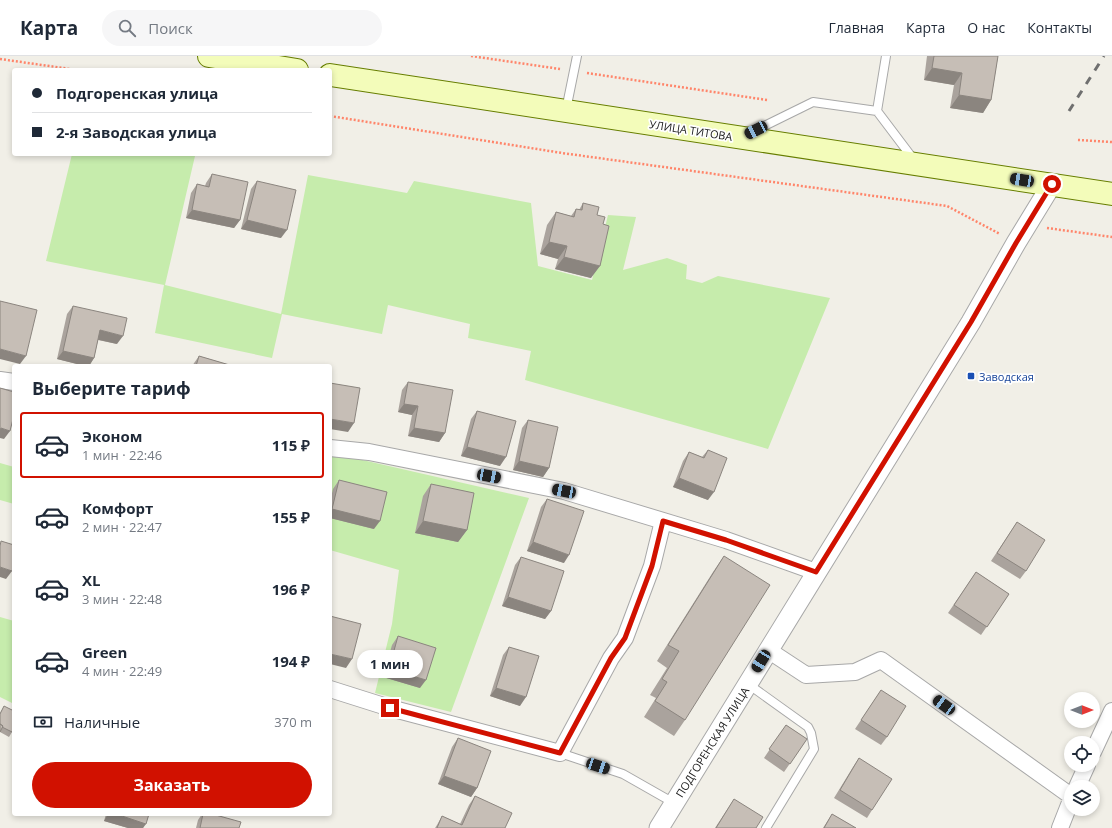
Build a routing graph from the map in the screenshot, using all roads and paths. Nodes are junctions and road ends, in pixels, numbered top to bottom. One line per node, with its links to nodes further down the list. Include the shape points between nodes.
1 (209, 56): 7 (main road)
2 (471, 56): 8 (path)
3 (577, 56): 13 (lane)
4 (886, 56): 12 (lane)
5 (0, 59): 6 (path)
6 (63, 68)
7 (284, 68)
8 (564, 70)
9 (580, 72): 11 (path)
10 (332, 75): 13 (main road, УЛИЦА ТИТОВА)
11 (767, 100)
12 (878, 110): 15 (lane, via 813,102); 18 (lane)
13 (566, 111): 15 (main road, УЛИЦА ТИТОВА)
14 (332, 116): 23 (path, via 562,153 948,206)
15 (742, 138): 18 (main road, УЛИЦА ТИТОВА)
16 (1078, 140): 17 (path)
17 (1112, 142)
18 (916, 164): 19 (main road, УЛИЦА ТИТОВА)
19 (1052, 184): 20 (main road, УЛИЦА ТИТОВА); 21 (street, ПОДГОРЕНСКАЯ УЛИЦА)
20 (1112, 194)
21 (1027, 225): 22 (path); 23 (street, ПОДГОРЕНСКАЯ УЛИЦА)
22 (1112, 238)
23 (1016, 243): 28 (street, ПОДГОРЕНСКАЯ УЛИЦА, via 971,322)
24 (0, 380): 25 (street)
25 (12, 382)
26 (332, 448): 27 (street, via 369,452 564,491)
27 (663, 521): 28 (street); 34 (street, via 652,566 625,638 611,658)
28 (816, 572): 29 (street, ПОДГОРЕНСКАЯ УЛИЦА)
29 (768, 650): 30 (street, ПОДГОРЕНСКАЯ УЛИЦА); 35 (street, via 806,675 855,672 881,660)
30 (748, 683): 36 (street, ПОДГОРЕНСКАЯ УЛИЦА); 39 (lane, via 808,727 814,749)
31 (332, 691): 34 (street)
32 (1112, 711): 33 (street)
33 (1100, 737)
34 (560, 753): 36 (lane, via 623,774)
35 (1064, 791)
36 (674, 802): 38 (street, ПОДГОРЕНСКАЯ УЛИЦА)
37 (1065, 816): 40 (street)
38 (659, 828)
39 (766, 828)
40 (1060, 828)

